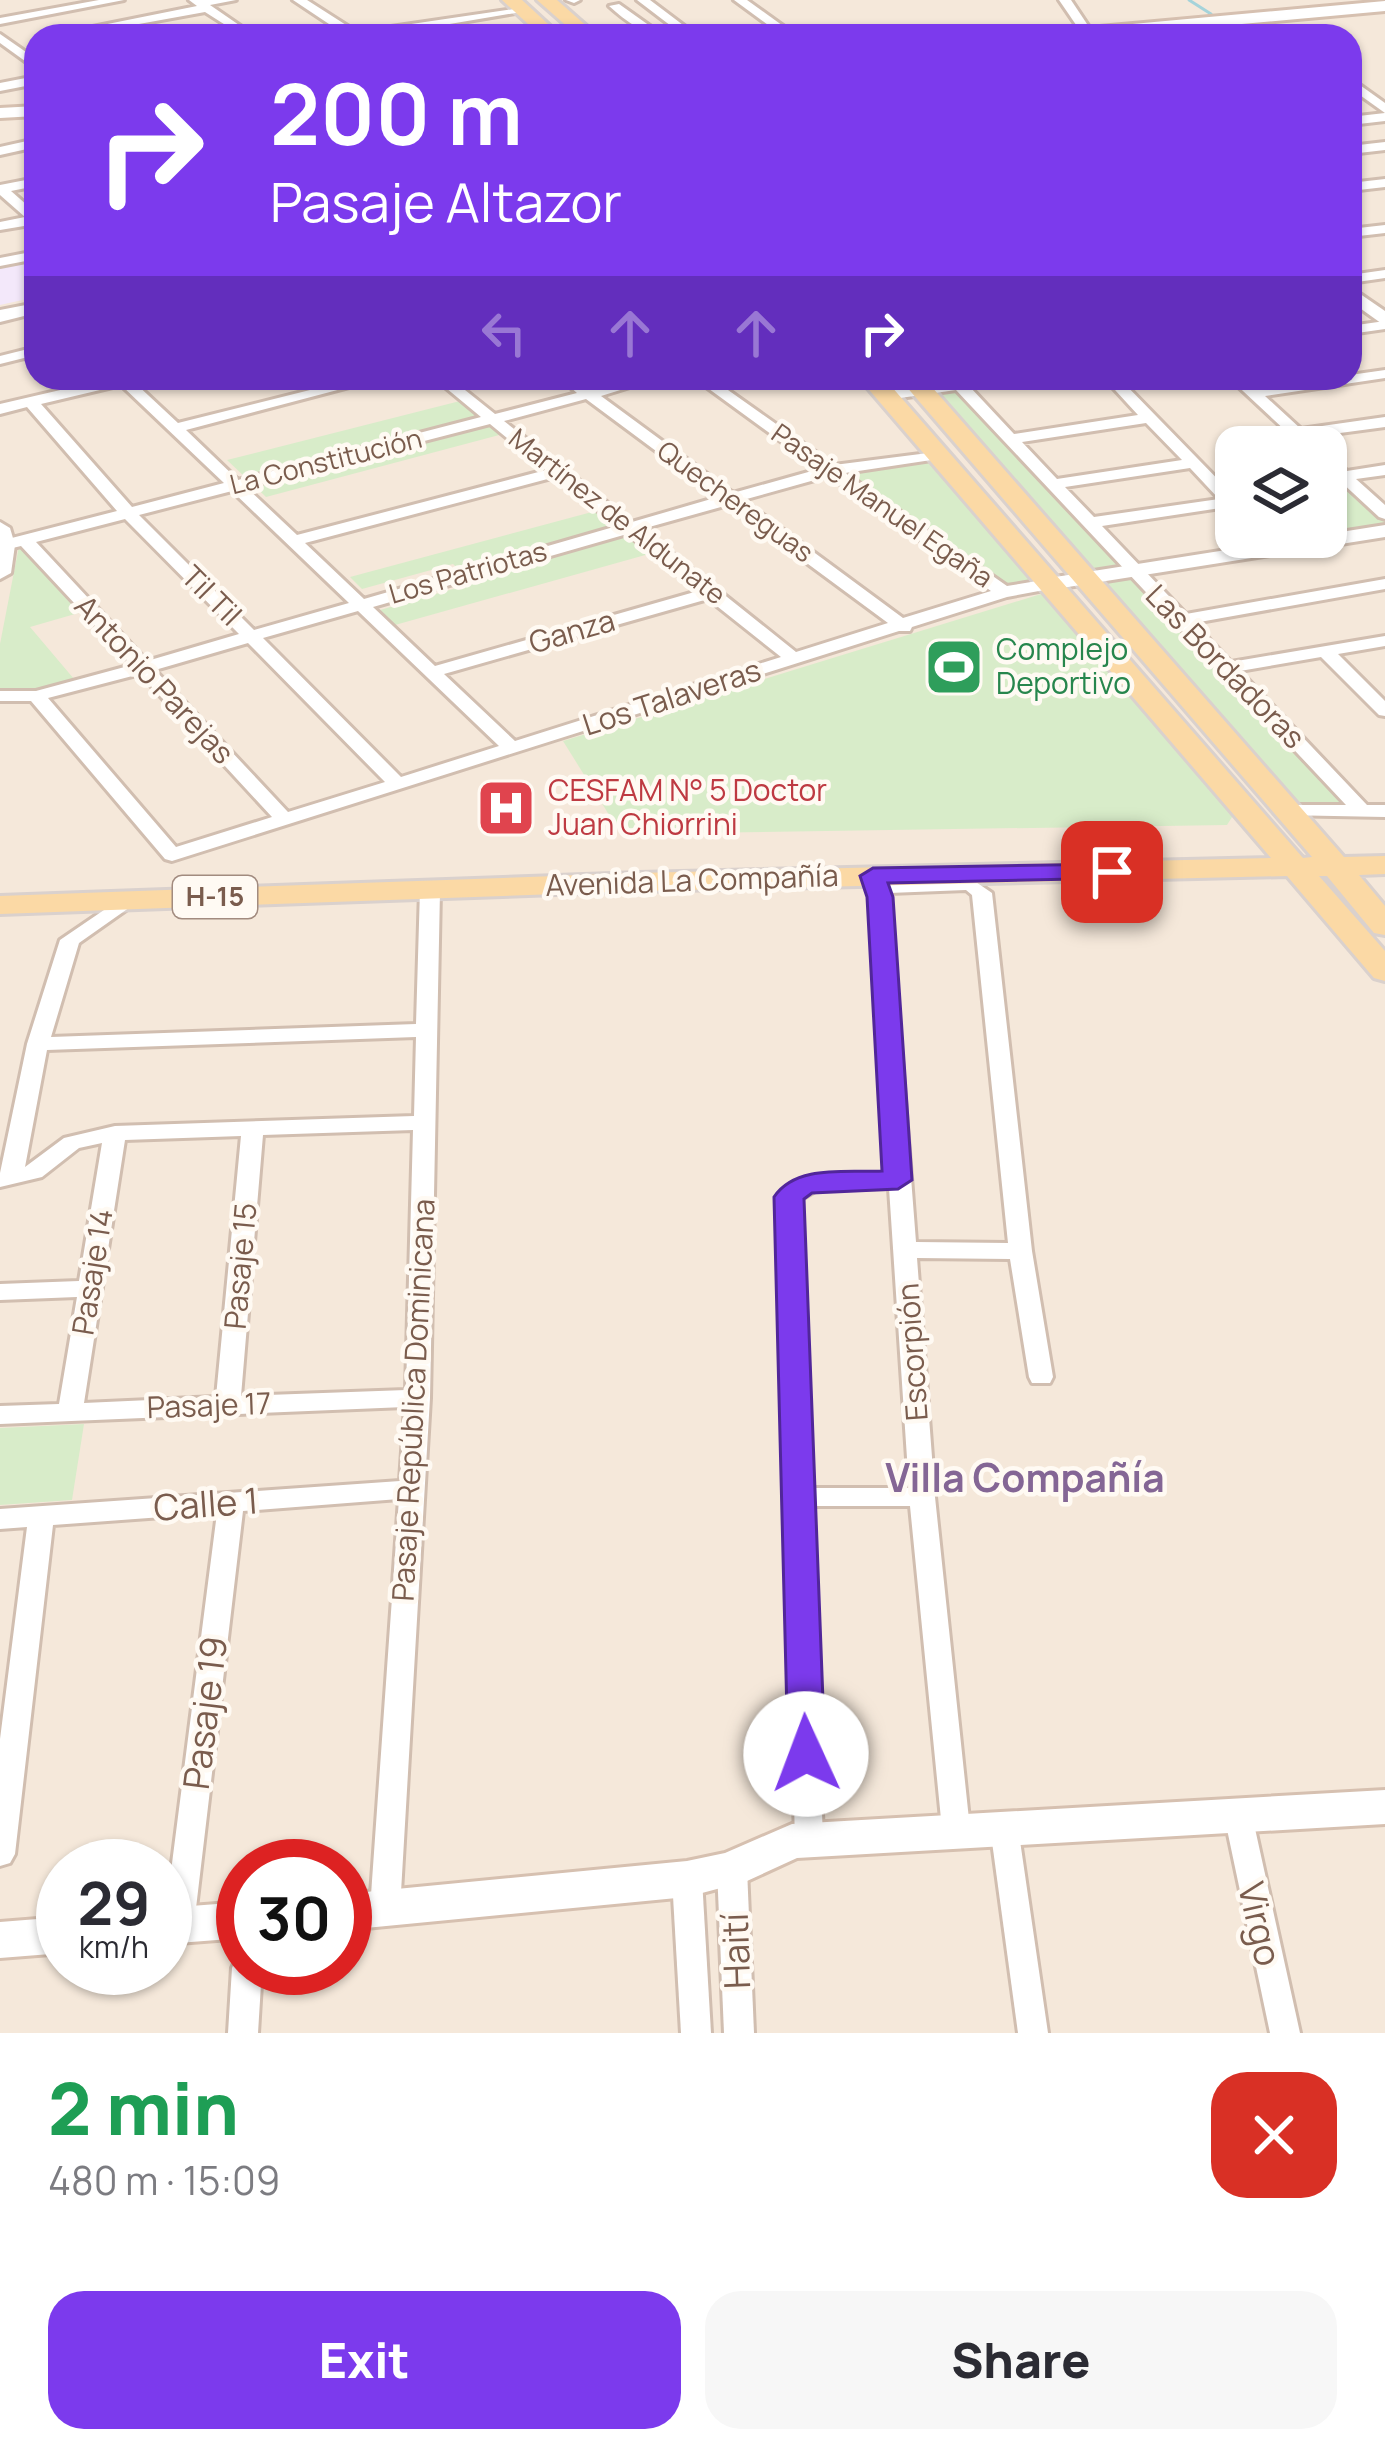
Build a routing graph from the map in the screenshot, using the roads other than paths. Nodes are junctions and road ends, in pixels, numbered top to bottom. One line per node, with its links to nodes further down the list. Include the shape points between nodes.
1 (118, 0): 12 (street)
2 (230, 0): 8 (street)
3 (333, 0): 7 (street)
4 (546, 0): 19 (main road)
5 (644, 0): 21 (street)
6 (740, 0): 22 (street)
7 (301, 1): 16 (street)
8 (200, 4): 14 (street); 15 (street)
9 (516, 5): 13 (street)
10 (615, 6): 20 (street)
11 (1385, 9): 23 (main road); 24 (main road)
12 (0, 21)
13 (448, 22): 17 (street); 18 (street)
14 (109, 24)
15 (230, 24)
16 (336, 24)
17 (439, 24)
18 (451, 24)
19 (575, 24)
20 (640, 24)
21 (676, 24)
22 (774, 24)
23 (1199, 24)
24 (1244, 24)
25 (1362, 93): 26 (street)
26 (1385, 113)
27 (0, 189): 28 (street)
28 (24, 210)
29 (1362, 302): 30 (street)
30 (1385, 322)
31 (81, 390): 46 (street)
32 (138, 390): 53 (street)
33 (328, 390): 53 (street)
34 (456, 390): 49 (street, Martínez de Aldunate)
35 (584, 390): 45 (street, Quechereguas)
36 (605, 390): 45 (street, La Constitución)
37 (718, 390): 57 (street, Pasaje Manuel Egaña)
38 (882, 390): 55 (main road)
39 (921, 390): 78 (main road)
40 (964, 390): 54 (street, Las Bordadoras)
41 (1122, 390): 48 (street)
42 (1249, 390): 44 (street)
43 (1273, 390): 44 (street)
44 (1252, 393): 51 (street)
45 (589, 394): 49 (street, La Constitución); 65 (street, Quechereguas)
46 (31, 402): 47 (street); 67 (street, Til Til)
47 (0, 409)
48 (1149, 418): 54 (street); 56 (street)
49 (493, 419): 59 (street, Martínez de Aldunate); 63 (street, La Constitución)
50 (1385, 422): 52 (street)
51 (1289, 426)
52 (1347, 427)
53 (175, 428): 63 (street)
54 (1011, 440): 62 (street, Las Bordadoras)
55 (938, 454): 57 (street, Los Patriotas); 79 (main road)
56 (1193, 463): 62 (street); 64 (street)
57 (831, 470): 65 (street, Los Patriotas); 82 (street, Pasaje Manuel Egaña)
58 (1385, 470): 60 (street)
59 (559, 471): 70 (street, Martínez de Aldunate); 74 (street)
60 (1347, 475)
61 (1347, 480): 68 (street)
62 (1053, 484): 69 (street, Las Bordadoras)
63 (235, 485): 67 (street, La Constitución); 74 (street)
64 (1215, 486)
65 (730, 499): 70 (street, Los Patriotas); 85 (street, Quechereguas)
66 (1215, 507): 69 (street)
67 (127, 512): 73 (street, La Constitución); 86 (street, Til Til)
68 (1385, 514)
69 (1089, 523): 76 (street, Las Bordadoras)
70 (630, 527): 81 (street, Martínez de Aldunate); 83 (street, Los Patriotas)
71 (1385, 531): 72 (street, Los Talaveras)
72 (1347, 535)
73 (7, 540): 77 (street); 90 (street, Antonio Parejas)
74 (294, 541): 83 (street)
75 (1215, 554): 76 (street, Los Talaveras)
76 (1133, 570): 78 (street, Los Talaveras); 84 (street, Las Bordadoras)
77 (0, 573)
78 (1087, 577): 79 (street, Los Talaveras); 98 (main road)
79 (1049, 584): 82 (street, Los Talaveras); 104 (main road)
80 (1385, 584): 84 (street)
81 (712, 592): 89 (street, Martínez de Aldunate); 92 (street, Ganza)
82 (1004, 592): 85 (street, Los Talaveras)
83 (360, 604): 86 (street, Los Patriotas); 92 (street)
84 (1182, 620): 91 (street, Las Bordadoras)
85 (904, 627): 89 (street, Los Talaveras)
86 (251, 635): 90 (street, Los Patriotas); 97 (street, Til Til)
87 (1385, 641): 88 (street)
88 (1325, 651): 91 (street); 95 (street)
89 (794, 658): 96 (street, Los Talaveras)
90 (141, 668): 93 (street, Los Patriotas); 101 (street, Antonio Parejas)
91 (1227, 668): 99 (street, Las Bordadoras)
92 (432, 672): 96 (street)
93 (36, 695): 94 (street, Los Patriotas); 101 (street, Los Talaveras, via 172,855)
94 (0, 696)
95 (1385, 711)
96 (513, 749): 97 (street, Los Talaveras)
97 (398, 784): 101 (street, Los Talaveras)
98 (1290, 811): 99 (street); 103 (main road)
99 (1362, 811): 100 (street)
100 (1385, 811)
101 (285, 820)
102 (1385, 866): 103 (main road, Avenida La Compañía / H-15)
103 (1337, 867): 104 (main road, Avenida La Compañía / H-15); 109 (main road)
104 (1294, 868): 105 (main road, Avenida La Compañía / H-15); 110 (main road)
105 (875, 882): 106 (main road, Avenida La Compañía / H-15); 117 (street, Escorpión); 119 (street, via 970,884 982,893)
106 (430, 890): 107 (main road, Avenida La Compañía / H-15); 111 (street, Pasaje República Dominicana)
107 (126, 901): 108 (main road, Avenida La Compañía / H-15); 112 (street, via 70,940)
108 (0, 905)
109 (1385, 926)
110 (1385, 971)
111 (428, 1030): 112 (street); 113 (street, Pasaje República Dominicana)
112 (38, 1044): 116 (street)
113 (426, 1123): 114 (street); 123 (street, Pasaje República Dominicana)
114 (254, 1128): 115 (street); 124 (street, Pasaje 15)
115 (115, 1133): 116 (street, via 72,1143 50,1163); 120 (street, Pasaje 14)
116 (6, 1180)
117 (898, 1180): 118 (street, Escorpión); 128 (street, via 812,1184 789,1197)
118 (906, 1250): 119 (street); 129 (street, Escorpión)
119 (1020, 1251): 122 (street)
120 (90, 1289): 121 (street); 125 (street, Pasaje 14)
121 (0, 1292)
122 (1041, 1377)
123 (418, 1398): 124 (street, Pasaje 17); 127 (street, Pasaje República Dominicana)
124 (228, 1404): 125 (street, Pasaje 17)
125 (70, 1412): 126 (street, Pasaje 17)
126 (0, 1414)
127 (412, 1490): 130 (street, Calle 1); 139 (street, Pasaje República Dominicana)
128 (798, 1497): 129 (street); 138 (street)
129 (922, 1497): 136 (street, Escorpión)
130 (231, 1502): 131 (street, Calle 1); 137 (street, Pasaje 19)
131 (41, 1517): 132 (street, Calle 1); 140 (street)
132 (0, 1519)
133 (1385, 1807): 134 (main road)
134 (1238, 1815): 135 (main road); 151 (street, Virgo)
135 (1004, 1826): 136 (main road); 150 (street)
136 (956, 1829): 138 (main road)
137 (184, 1839)
138 (809, 1840): 141 (main road)
139 (372, 1848)
140 (0, 1854)
141 (732, 1869): 142 (main road); 149 (street, Haití)
142 (687, 1879): 143 (main road); 148 (street, Haití)
143 (372, 1910)
144 (36, 1937): 145 (main road)
145 (0, 1940)
146 (246, 1995): 147 (street)
147 (243, 2033)
148 (696, 2033)
149 (739, 2033)
150 (1033, 2033)
151 (1285, 2033)

